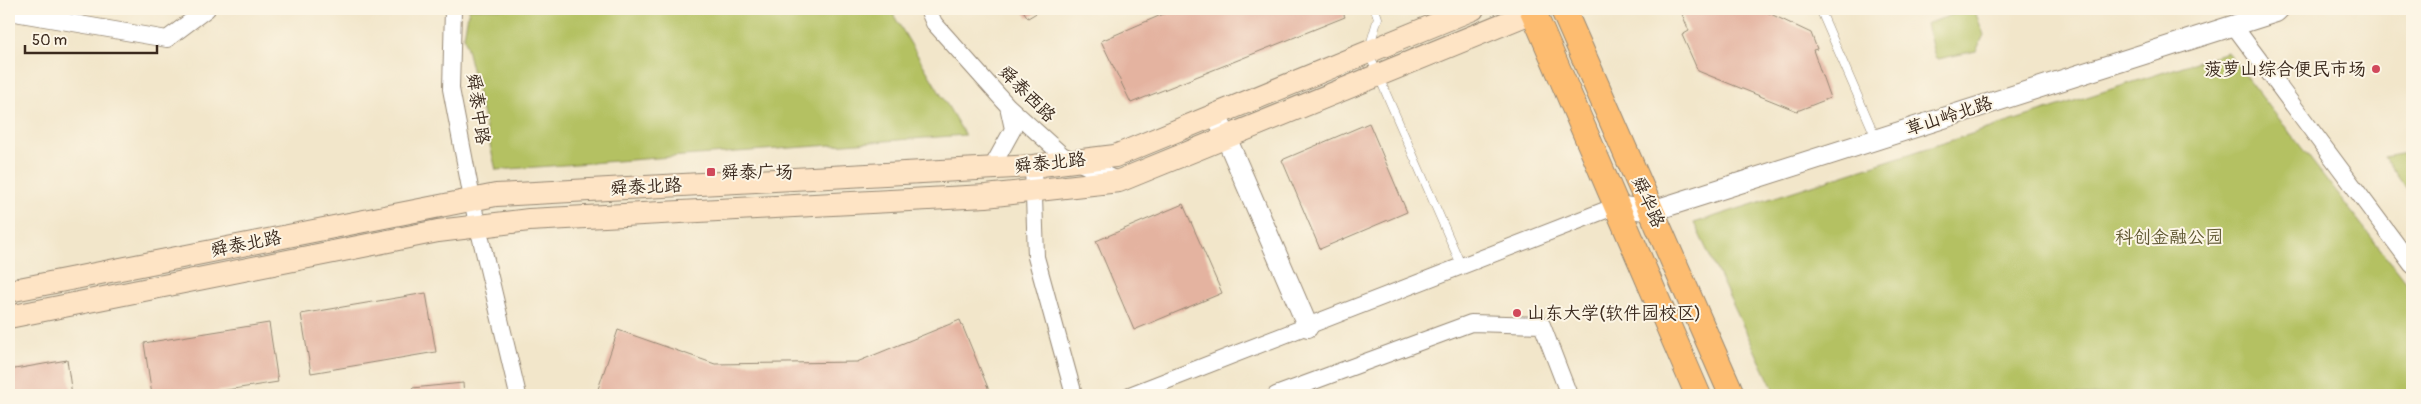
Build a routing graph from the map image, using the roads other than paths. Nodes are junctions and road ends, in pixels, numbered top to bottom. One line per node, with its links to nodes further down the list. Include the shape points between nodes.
1 (207, 9): 10 (street, via 167,39)
2 (453, 9): 25 (street, 舜泰中路, via 451,89)
3 (928, 9): 14 (street, 舜泰西路, via 934,23)
4 (1375, 9): 12 (lane, via 1378,18)
5 (1473, 9): 12 (main road, 舜泰北路)
6 (1563, 9): 24 (main road, 舜华路)
7 (1820, 9): 17 (lane)
8 (2279, 9): 11 (street, 草山岭北路)
9 (1535, 10): 13 (main road); 23 (main road, 舜华路)
10 (9, 12)
11 (2234, 26): 17 (street, 草山岭北路); 26 (street)
12 (1368, 52): 13 (lane); 15 (main road, 舜泰北路)
13 (1378, 75): 16 (main road); 27 (lane)
14 (1008, 106): 18 (street, 舜泰西路, via 1062,155); 20 (street, via 1013,129 992,167)
15 (1216, 114): 16 (street); 18 (main road, 舜泰北路, via 1114,156)
16 (1225, 137): 21 (main road); 30 (street)
17 (1876, 139): 24 (street, 草山岭北路)
18 (1074, 161): 19 (main road, 舜泰北路); 21 (street, 舜泰西路)
19 (1033, 166): 20 (main road, 舜泰北路); 22 (street)
20 (987, 169): 25 (main road, 舜泰北路, via 496,195)
21 (1119, 181): 22 (main road)
22 (1034, 191): 25 (main road, via 529,220); 33 (street, via 1036,257)
23 (1616, 206): 24 (street, 草山岭北路); 27 (street); 36 (main road, 舜华路)
24 (1652, 211): 37 (main road, 舜华路)
25 (475, 213): 28 (main road, 舜泰北路); 29 (main road, via 438,231); 32 (street, 舜泰中路)
26 (2412, 264)
27 (1462, 267): 30 (street)
28 (9, 291)
29 (9, 317)
30 (1308, 327): 34 (street)
31 (1284, 394): 35 (street, via 1471,323 1542,325)
32 (518, 395)
33 (1074, 395)
34 (1130, 395)
35 (1569, 395)
36 (1698, 395)
37 (1732, 395)

